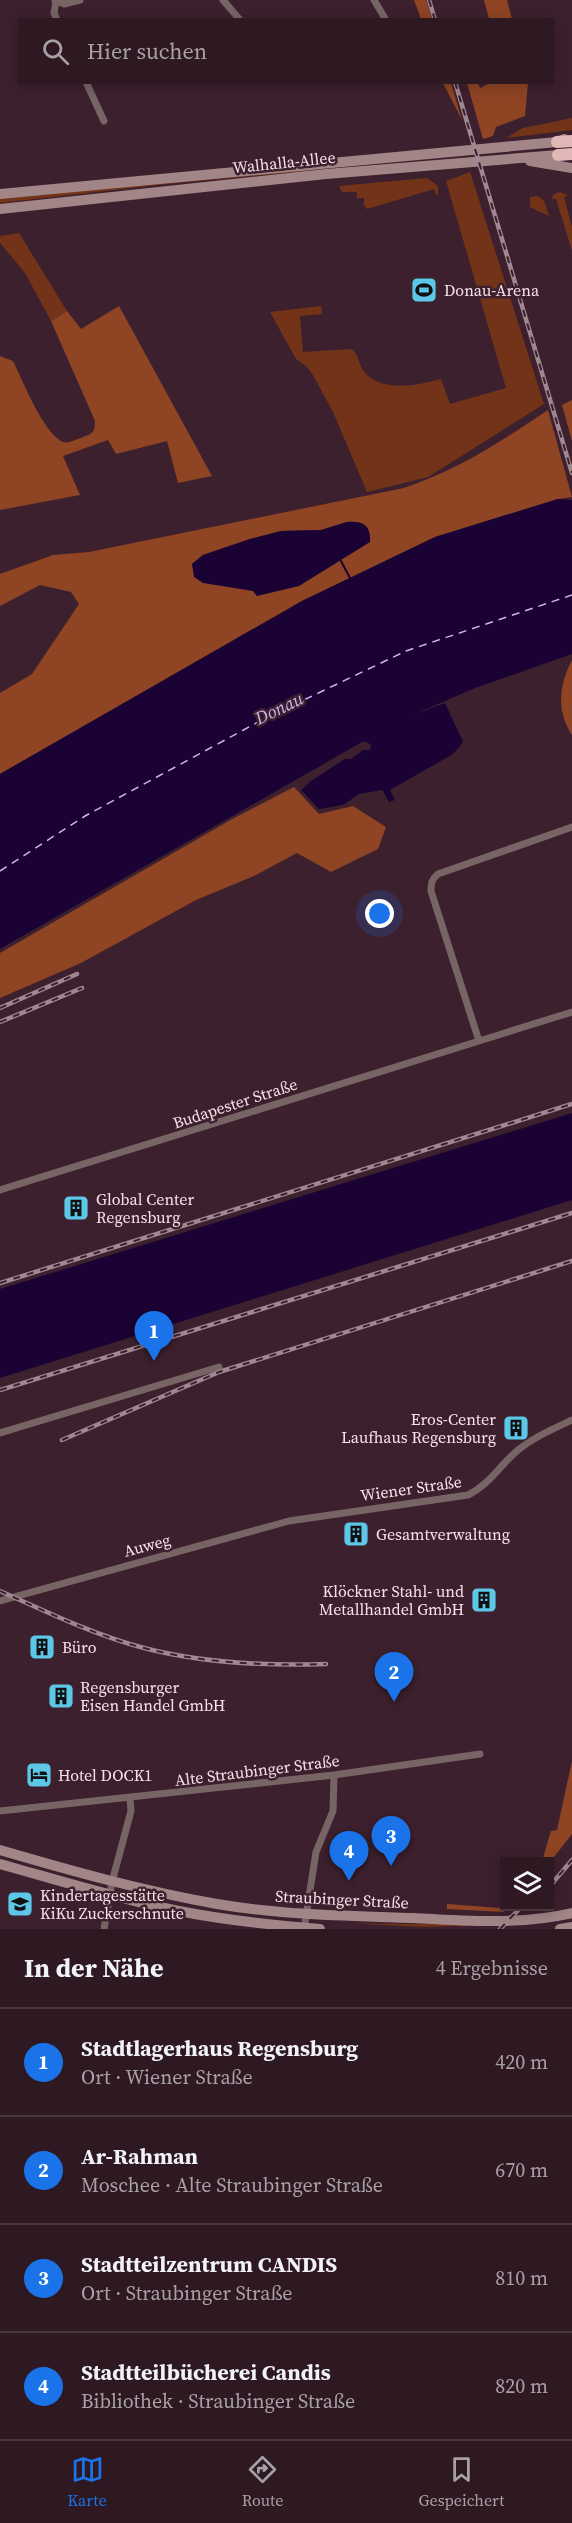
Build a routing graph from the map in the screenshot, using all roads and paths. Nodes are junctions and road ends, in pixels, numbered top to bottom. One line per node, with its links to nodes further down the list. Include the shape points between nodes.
1 (80, 0): 4 (street, via 64,4)
2 (223, 0): 6 (street)
3 (374, 0): 7 (street)
4 (55, 1): 5 (street)
5 (56, 18)
6 (238, 18)
7 (385, 18)
8 (87, 84): 9 (street)
9 (104, 121)
10 (572, 136): 12 (main road)
11 (572, 141): 12 (highway, Walhalla-Allee)
12 (557, 142): 17 (main road, Walhalla-Allee)
13 (572, 154): 14 (highway, Walhalla-Allee)
14 (558, 156): 15 (main road, Walhalla-Allee)
15 (515, 159): 16 (main road); 18 (main road, Walhalla-Allee, via 326,174)
16 (572, 168)
17 (0, 194)
18 (0, 209)
19 (572, 827): 21 (street, via 433,877 431,891)
20 (572, 1012): 21 (street, Budapester Straße)
21 (479, 1041): 22 (street, Budapester Straße)
22 (0, 1190)
23 (219, 1367): 25 (street)
24 (572, 1420): 26 (street, Wiener Straße, via 531,1440 468,1495)
25 (0, 1433)
26 (301, 1518): 27 (street, Auweg)
27 (0, 1601)
28 (480, 1754): 29 (street, Alte Straubinger Straße)
29 (334, 1775): 30 (street, Alte Straubinger Straße); 36 (street, via 333,1811 316,1852)
30 (130, 1798): 31 (street, Alte Straubinger Straße); 34 (street, via 131,1811)
31 (0, 1812)
32 (0, 1850): 34 (main road, Straubinger Straße)
33 (0, 1864): 35 (main road, Straubinger Straße)
34 (112, 1882): 35 (street); 36 (main road, Straubinger Straße, via 219,1904)
35 (109, 1896): 38 (main road, Straubinger Straße, via 215,1917); 40 (street)
36 (306, 1914): 37 (main road, Straubinger Straße, via 493,1922); 38 (street)
37 (568, 1914): 39 (street); 39 (street, via 560,1920)
38 (304, 1928): 41 (main road, Straubinger Straße)
39 (567, 1928)
40 (104, 1929)
41 (320, 1929)

